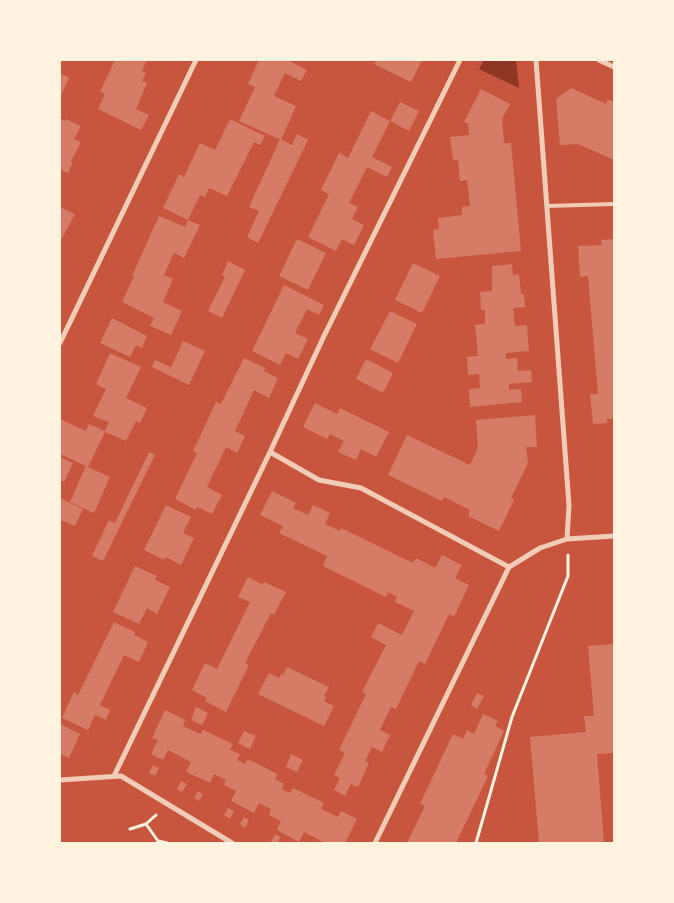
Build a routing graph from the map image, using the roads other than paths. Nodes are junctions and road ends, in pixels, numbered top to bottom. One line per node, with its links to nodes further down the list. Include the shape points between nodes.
1 (196, 60): 8 (street)
2 (460, 60): 9 (street)
3 (536, 60): 7 (street)
4 (599, 60): 5 (street)
5 (614, 67)
6 (614, 204): 7 (lane)
7 (547, 206): 11 (street, via 569,505)
8 (60, 343)
9 (270, 452): 12 (street, via 320,480 362,488); 13 (street)
10 (614, 536): 11 (street)
11 (567, 539): 12 (street, via 540,548)
12 (509, 566): 16 (street)
13 (114, 776): 14 (street); 15 (street, via 121,776)
14 (60, 780)
15 (232, 843)
16 (375, 843)

